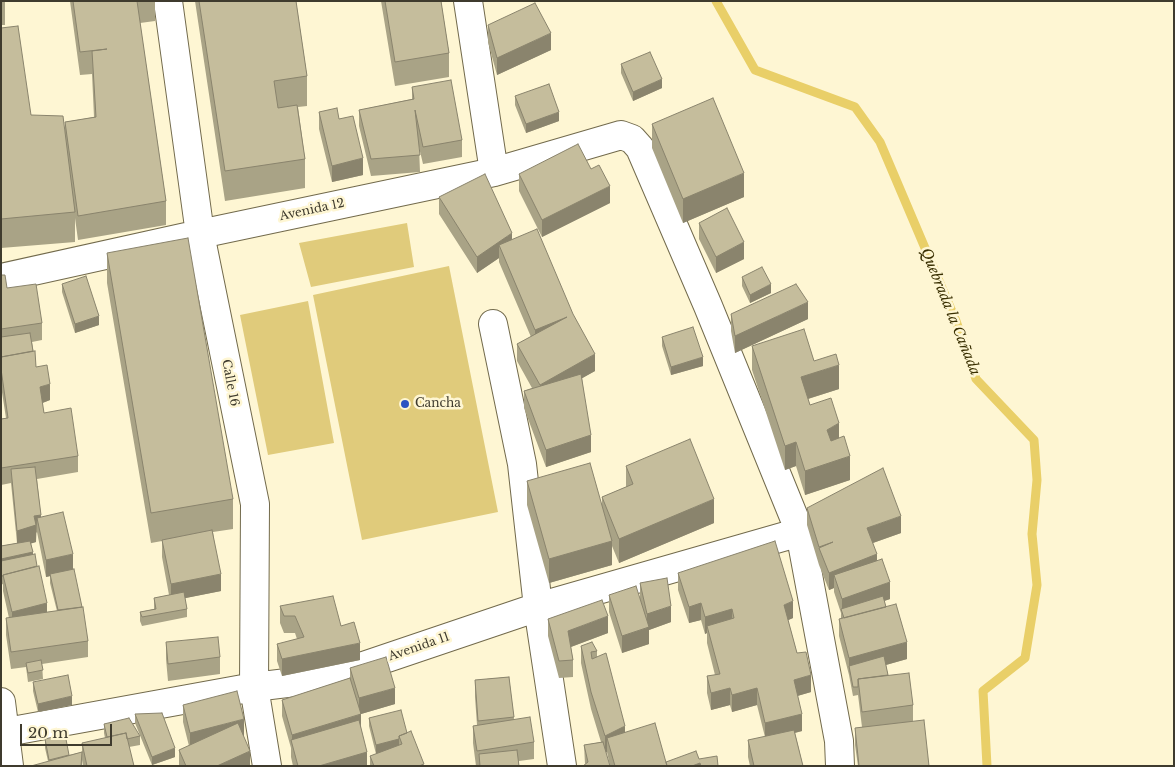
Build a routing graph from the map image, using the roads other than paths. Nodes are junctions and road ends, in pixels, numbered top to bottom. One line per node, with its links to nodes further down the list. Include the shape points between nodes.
1 (168, 1): 4 (street, Calle 16)
2 (468, 1): 3 (street)
3 (494, 172): 4 (street, Avenida 12); 7 (street, Avenida 12, via 621,135 632,139 640,148)
4 (200, 234): 5 (street, Avenida 12); 9 (street, Calle 16, via 255,504)
5 (1, 278)
6 (493, 324): 8 (street, via 522,464)
7 (800, 532): 8 (street, Avenida 11); 15 (street, via 839,741)
8 (538, 607): 9 (street, Avenida 11, via 328,678); 14 (street)
9 (254, 687): 11 (street, Avenida 11); 13 (street, Calle 16)
10 (1, 702): 11 (street)
11 (4, 733): 12 (street)
12 (9, 766)
13 (267, 766)
14 (562, 766)
15 (840, 766)

